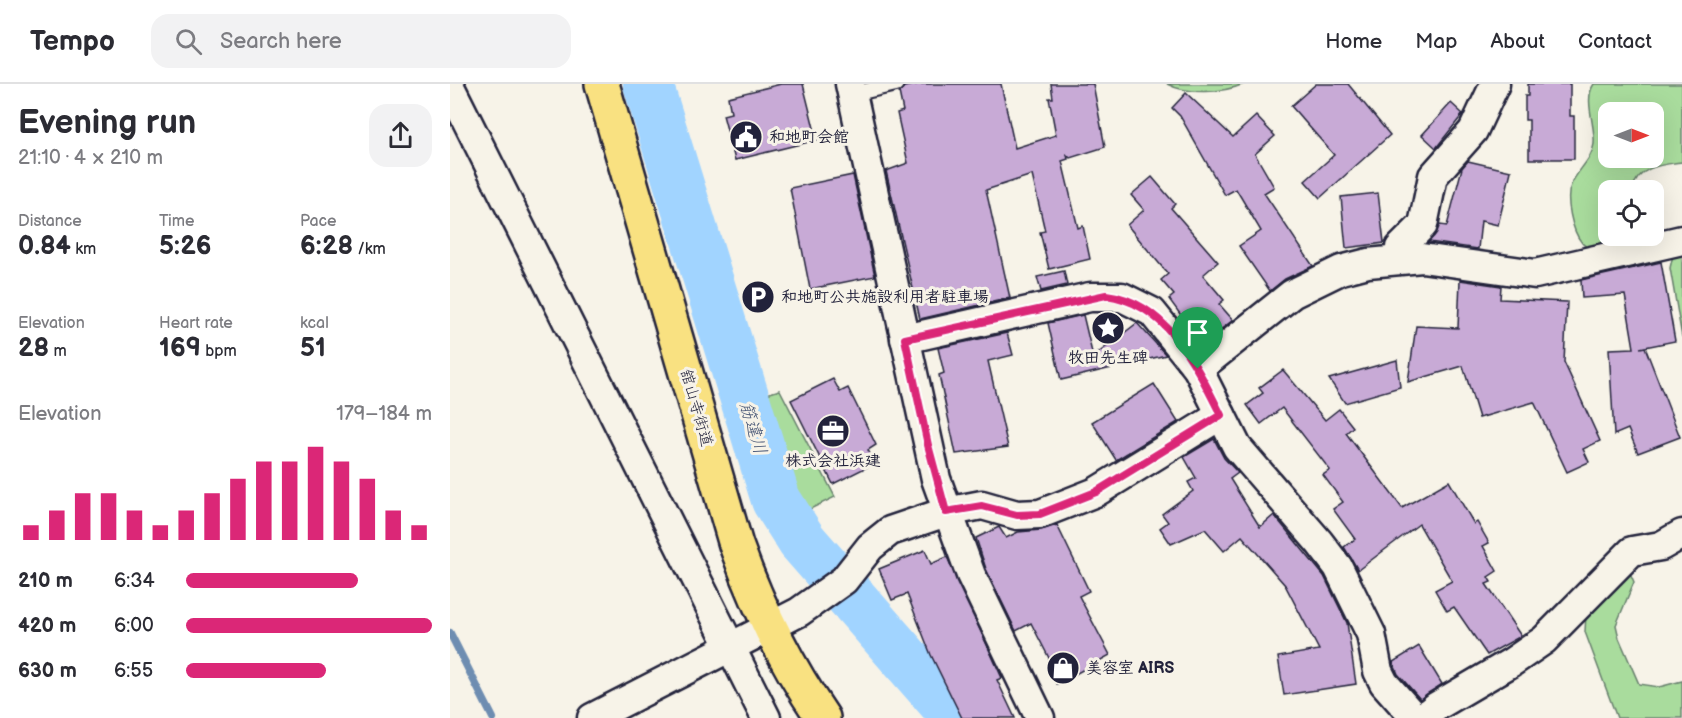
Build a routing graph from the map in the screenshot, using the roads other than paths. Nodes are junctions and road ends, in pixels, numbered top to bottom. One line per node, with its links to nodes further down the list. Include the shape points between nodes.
1 (602, 84): 13 (main road, 舘山寺街道, via 736,545)
2 (896, 84): 5 (lane)
3 (1495, 84): 7 (street, via 1473,131 1433,176 1423,225 1400,248)
4 (450, 87): 14 (street)
5 (851, 89): 8 (street)
6 (1682, 240): 7 (street, via 1535,274 1449,260)
7 (1400, 258): 9 (street, via 1368,262 1316,280 1270,310)
8 (905, 339): 9 (street, via 1106,295 1122,297 1152,312); 11 (street)
9 (1198, 369): 10 (street)
10 (1221, 415): 11 (street, via 1096,492 1040,514 1017,515 982,506); 19 (street, via 1237,447 1338,567 1371,634 1384,683)
11 (946, 512): 13 (street, via 879,538 839,584); 18 (street, via 980,595)
12 (1682, 534): 20 (street, via 1661,546 1632,550 1544,640)
13 (770, 628): 14 (street); 17 (main road, 舘山寺街道)
14 (731, 648): 15 (street); 16 (street)
15 (592, 718)
16 (766, 718)
17 (823, 718)
18 (1040, 718)
19 (1415, 718)
20 (1422, 718)

